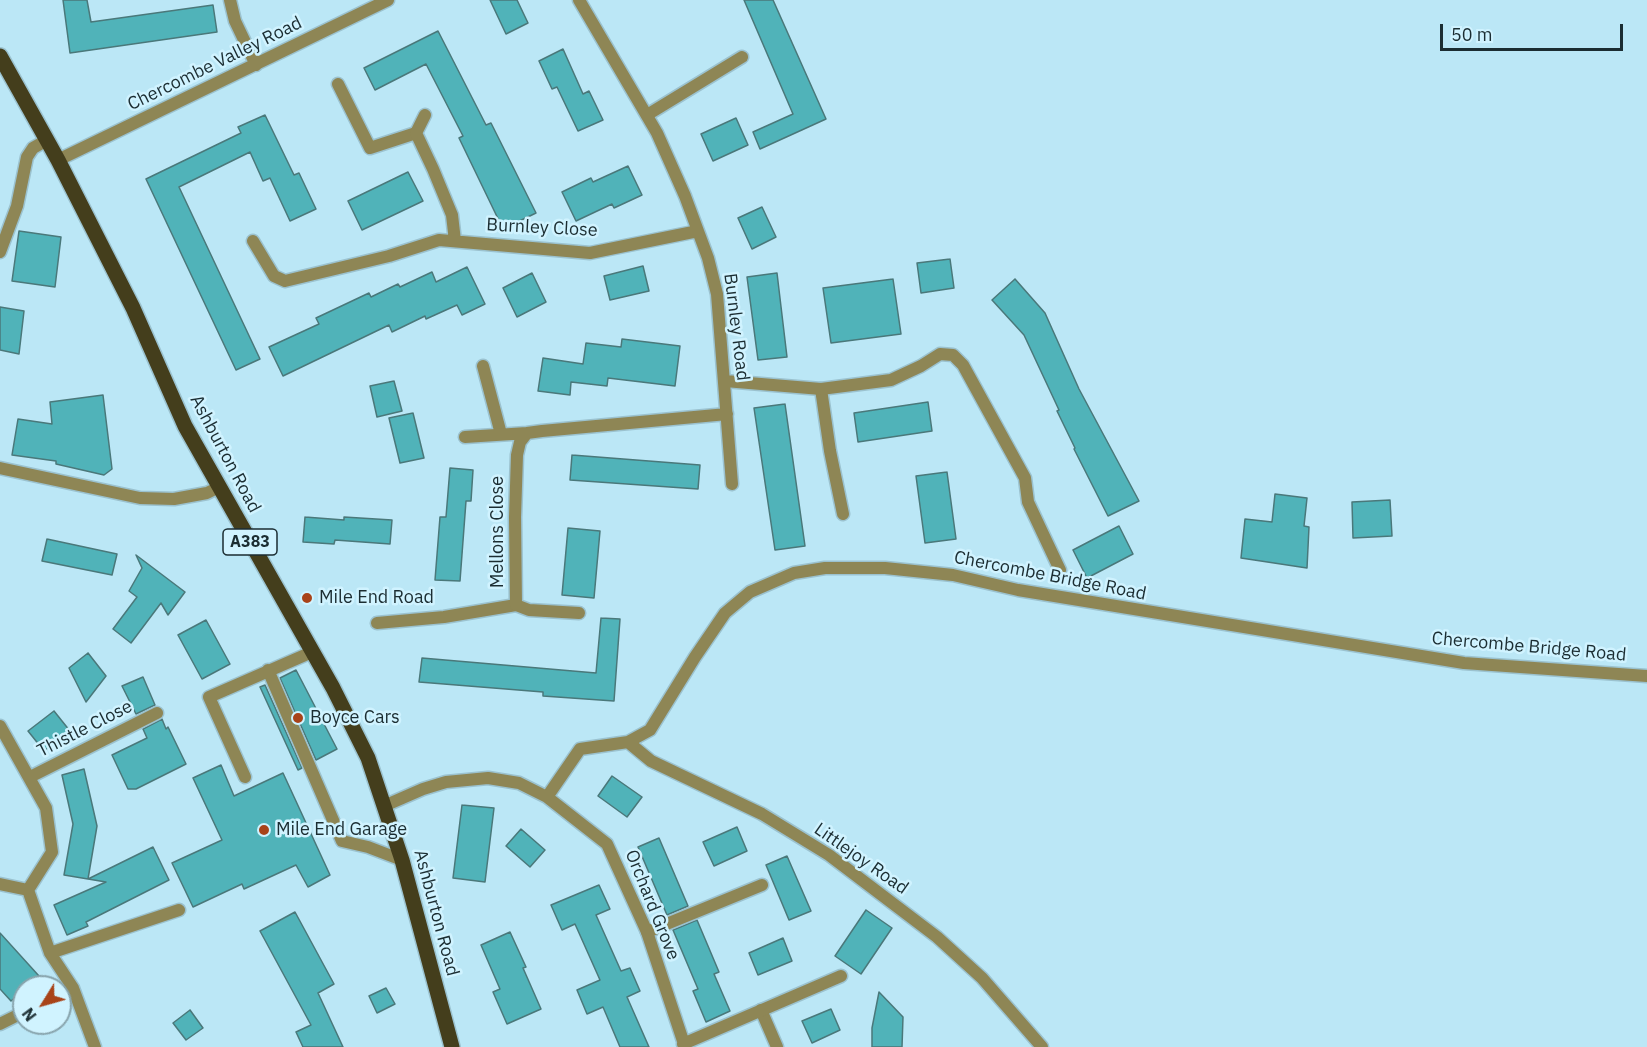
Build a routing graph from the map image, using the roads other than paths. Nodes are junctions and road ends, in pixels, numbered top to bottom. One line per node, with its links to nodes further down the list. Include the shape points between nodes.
1 (230, 0): 6 (street, via 235,21)
2 (388, 0): 6 (street, Chercombe Valley Road)
3 (579, 0): 9 (street, Burnley Road)
4 (0, 56): 11 (main road, Ashburton Road / A383)
5 (742, 57): 9 (street)
6 (256, 65): 12 (street, Chercombe Valley Road)
7 (338, 84): 10 (street, via 370,148)
8 (425, 115): 10 (street)
9 (647, 115): 13 (street, Burnley Road)
10 (416, 133): 15 (street, via 452,215)
11 (47, 141): 12 (main road, Ashburton Road / A383); 16 (street, via 33,147 27,157 17,206)
12 (58, 160): 26 (main road, Ashburton Road / A383)
13 (698, 231): 15 (street, Burnley Close, via 590,253); 18 (street, Burnley Road, via 717,294)
14 (253, 241): 15 (street, Burnley Close, via 274,276 285,281 439,240)
15 (455, 241)
16 (0, 252)
17 (483, 366): 21 (street)
18 (725, 381): 19 (street); 20 (street, Burnley Road)
19 (821, 389): 27 (street); 28 (street, via 891,380 940,354 953,355 963,365 1025,478 1028,502)
20 (728, 414): 22 (street); 25 (street, Burnley Road)
21 (501, 434): 22 (street); 23 (street)
22 (527, 434): 29 (street, Mellons Close, via 517,455)
23 (465, 438)
24 (0, 468): 26 (street, via 140,498 174,499)
25 (732, 484)
26 (219, 487): 32 (main road, Ashburton Road / A383)
27 (843, 514)
28 (1060, 570)
29 (516, 605): 30 (street, Mellons Close, via 529,610); 31 (street)
30 (579, 613)
31 (377, 623)
32 (312, 652): 33 (street); 41 (main road, Ashburton Road / A383, via 354,727)
33 (268, 670): 39 (street, via 209,697); 42 (street, via 342,841)
34 (1647, 676): 37 (street, Chercombe Bridge Road, via 1464,663 1041,594 953,575 885,568 825,568 771,581 725,613 650,730)
35 (157, 713): 38 (street, Thistle Close)
36 (0, 726): 38 (street, Thistle Close)
37 (628, 742): 40 (street, Chercombe Bridge Road, via 580,749); 56 (street, Littlejoy Road, via 651,761 762,814 829,855 937,937 982,978)
38 (30, 777): 45 (street, Thistle Close, via 46,808 52,852)
39 (245, 777)
40 (547, 797): 41 (street, Orchard Grove, via 519,783 488,778 446,782); 47 (street, Orchard Grove, via 607,844)
41 (384, 806): 42 (main road, Ashburton Road / A383)
42 (402, 860): 54 (main road, Ashburton Road / A383)
43 (0, 884): 45 (street)
44 (762, 885): 47 (street)
45 (28, 890): 48 (street)
46 (179, 910): 48 (street)
47 (647, 932): 52 (street, Orchard Grove)
48 (50, 953): 50 (street)
49 (841, 976): 51 (street, Orchard Grove)
50 (73, 988): 53 (street)
51 (761, 1010): 52 (street, Orchard Grove); 55 (street)
52 (684, 1045)
53 (96, 1047)
54 (452, 1047)
55 (777, 1047)
56 (1042, 1047)

